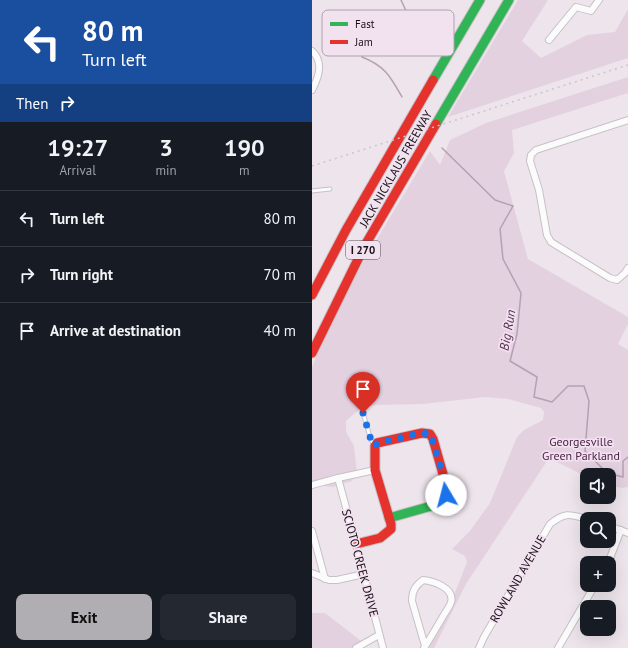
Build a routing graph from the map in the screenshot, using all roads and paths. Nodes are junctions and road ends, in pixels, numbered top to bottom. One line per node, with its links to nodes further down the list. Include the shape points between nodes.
1 (480, 0): 5 (main road, JACK NICKLAUS FREEWAY / I 270)
2 (508, 0): 14 (main road, JACK NICKLAUS FREEWAY / I 270, via 364,247)
3 (599, 0): 4 (street, via 591,11 576,7)
4 (549, 40)
5 (454, 45)
6 (312, 51): 8 (street, via 319,64 319,76)
7 (447, 56): 13 (main road, JACK NICKLAUS FREEWAY / I 270, via 346,230)
8 (312, 90)
9 (628, 120): 12 (street, via 536,150 530,161 539,190 547,235 551,242 610,278 617,280)
10 (330, 189): 11 (lane)
11 (312, 191)
12 (628, 268)
13 (312, 295)
14 (312, 353)
15 (363, 413): 16 (lane)
16 (375, 446): 17 (main road); 21 (main road, via 377,443 422,433 430,434 447,488 445,501 441,504)
17 (375, 470): 18 (street); 21 (main road)
18 (338, 478): 19 (street); 26 (street, SCIOTO CREEK DRIVE)
19 (312, 484)
20 (580, 517): 36 (street, ROWLAND AVENUE, via 563,515 550,524)
21 (389, 518): 26 (main road, via 391,530 387,534)
22 (616, 529): 23 (street)
23 (620, 530): 25 (street); 27 (street)
24 (312, 531): 30 (street)
25 (628, 533)
26 (356, 544): 29 (street, SCIOTO CREEK DRIVE)
27 (611, 556)
28 (312, 573): 30 (street)
29 (364, 574): 30 (street, via 338,580); 32 (street, SCIOTO CREEK DRIVE)
30 (325, 579)
31 (591, 592): 37 (street)
32 (380, 635): 34 (street); 35 (street, SCIOTO CREEK DRIVE)
33 (424, 647): 33 (street, via 452,598 449,591 436,582 422,580 415,585 412,601)
34 (356, 648)
35 (383, 648)
36 (479, 648)
37 (558, 648)

